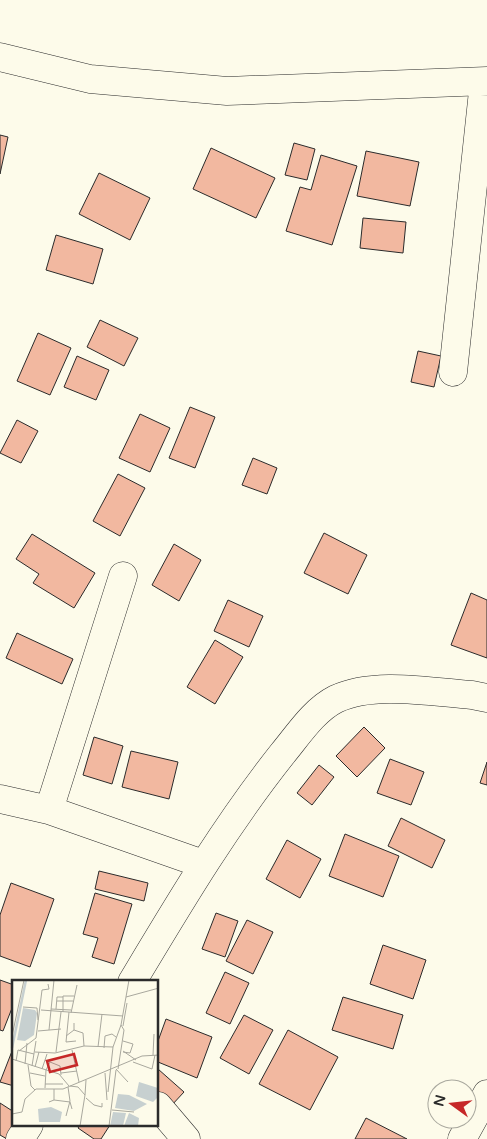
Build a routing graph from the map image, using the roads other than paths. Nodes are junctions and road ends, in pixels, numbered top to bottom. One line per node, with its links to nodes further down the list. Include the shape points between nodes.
1 (0, 57): 2 (street, via 90,79 227,91)
2 (485, 82): 3 (street)
3 (452, 372)
4 (123, 576): 7 (street)
5 (487, 698): 8 (street, via 370,689 336,699 312,718 255,789)
6 (0, 799): 7 (street)
7 (49, 810): 8 (street)
8 (203, 864): 9 (street)
9 (133, 980)
10 (487, 1094): 15 (street)
11 (159, 1107): 14 (street)
12 (28, 1126): 13 (street)
13 (20, 1139)
14 (186, 1139)
15 (462, 1139)

